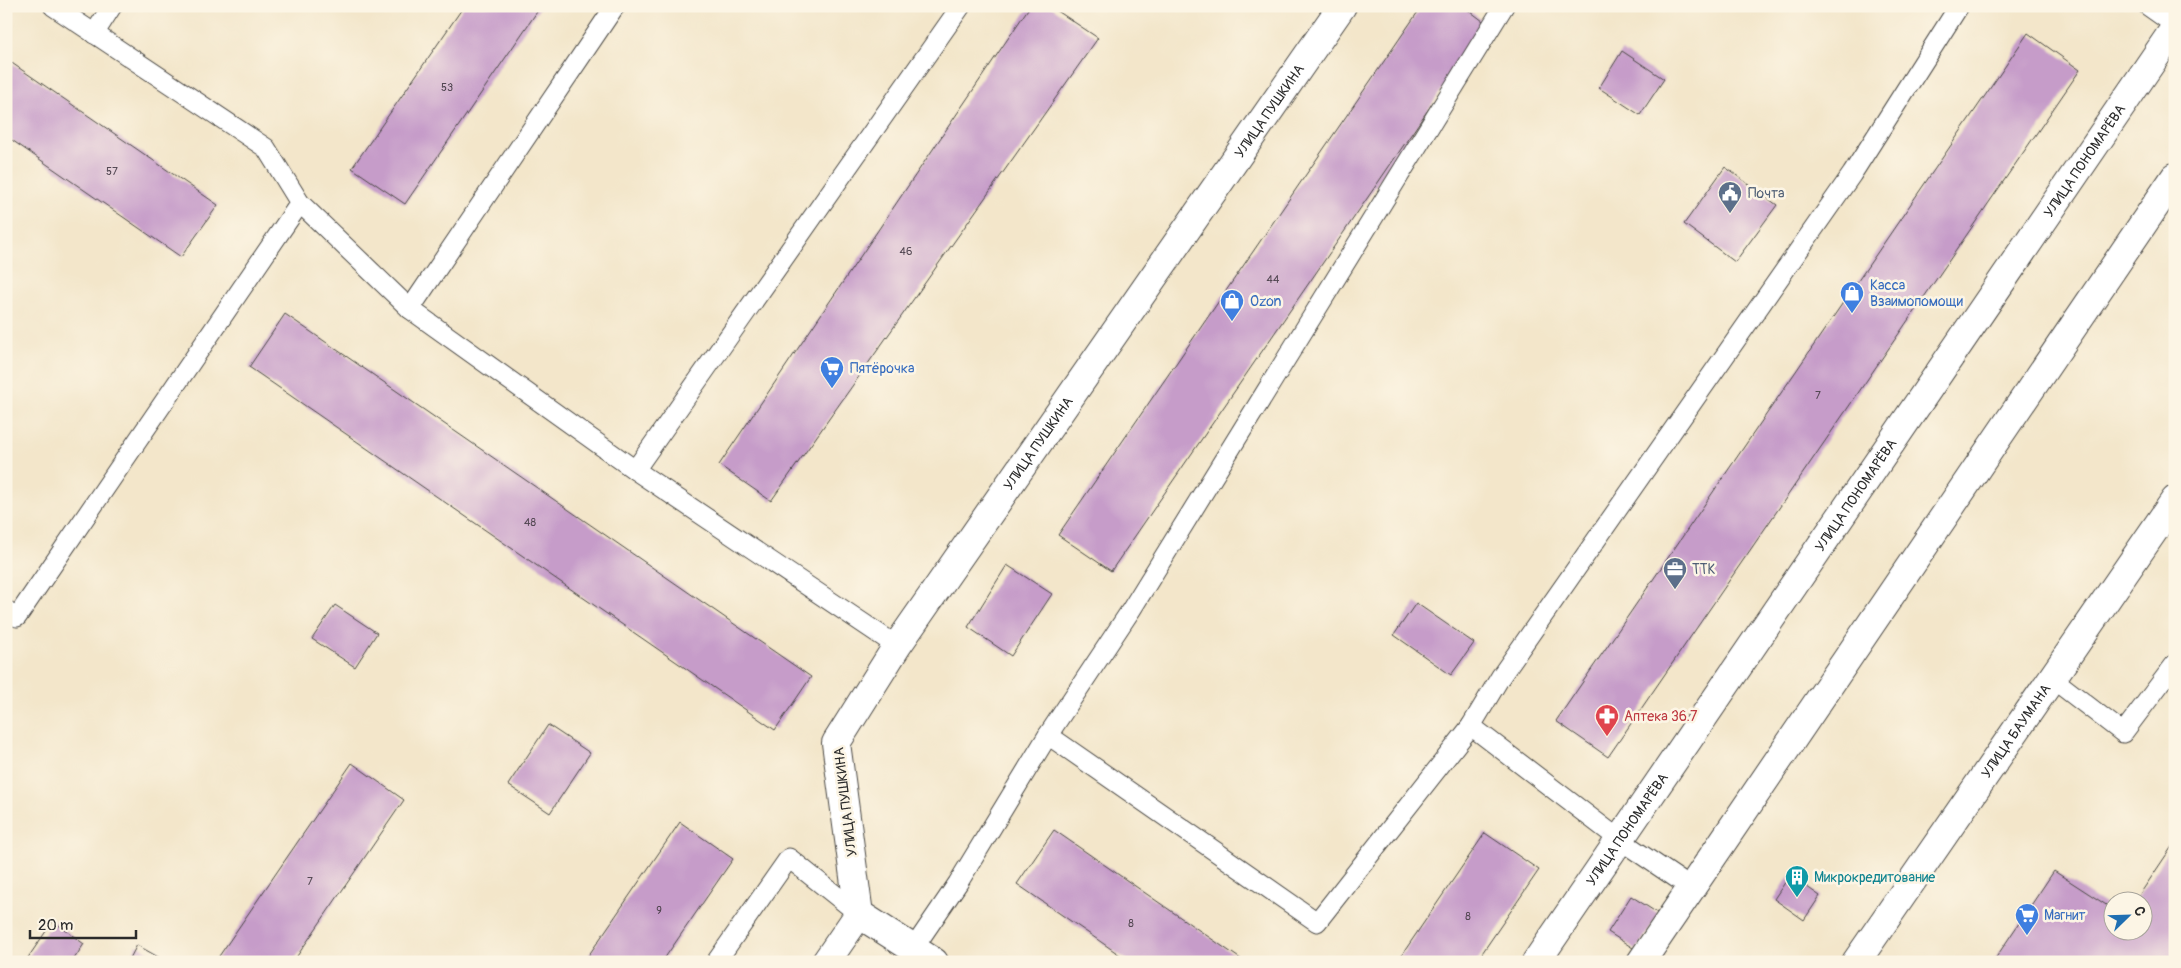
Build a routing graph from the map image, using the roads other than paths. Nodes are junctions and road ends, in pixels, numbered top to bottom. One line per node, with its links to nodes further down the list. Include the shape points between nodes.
1 (54, 6): 10 (lane)
2 (112, 6): 10 (lane)
3 (615, 6): 13 (lane)
4 (961, 6): 14 (lane)
5 (1342, 6): 17 (street, УЛИЦА ПУШКИНА)
6 (1504, 6): 21 (lane, via 1132,610)
7 (1959, 6): 20 (lane, via 1852,174 1501,676)
8 (2148, 6): 9 (lane)
9 (2175, 26): 22 (street, УЛИЦА ПОНОМАРЁВА)
10 (94, 34): 12 (lane, via 266,148)
11 (2175, 177): 23 (street)
12 (300, 203): 13 (lane); 16 (lane, via 16,617)
13 (410, 309): 14 (lane)
14 (635, 470): 17 (lane)
15 (2175, 500): 19 (street, УЛИЦА БАУМАНА)
16 (6, 610)
17 (897, 646): 24 (street, УЛИЦА ПУШКИНА, via 836,743)
18 (2175, 664): 19 (lane, via 2123,733)
19 (2053, 678): 30 (street, УЛИЦА БАУМАНА)
20 (1471, 726): 21 (lane, via 1317,922); 22 (lane)
21 (1048, 735): 25 (lane, via 958,883)
22 (1620, 840): 23 (lane); 28 (street, УЛИЦА ПОНОМАРЁВА)
23 (1692, 888): 29 (street)
24 (859, 914): 25 (street); 26 (lane, via 789,858); 27 (street)
25 (923, 955)
26 (716, 962)
27 (826, 962)
28 (1536, 962)
29 (1641, 962)
30 (1856, 962)

